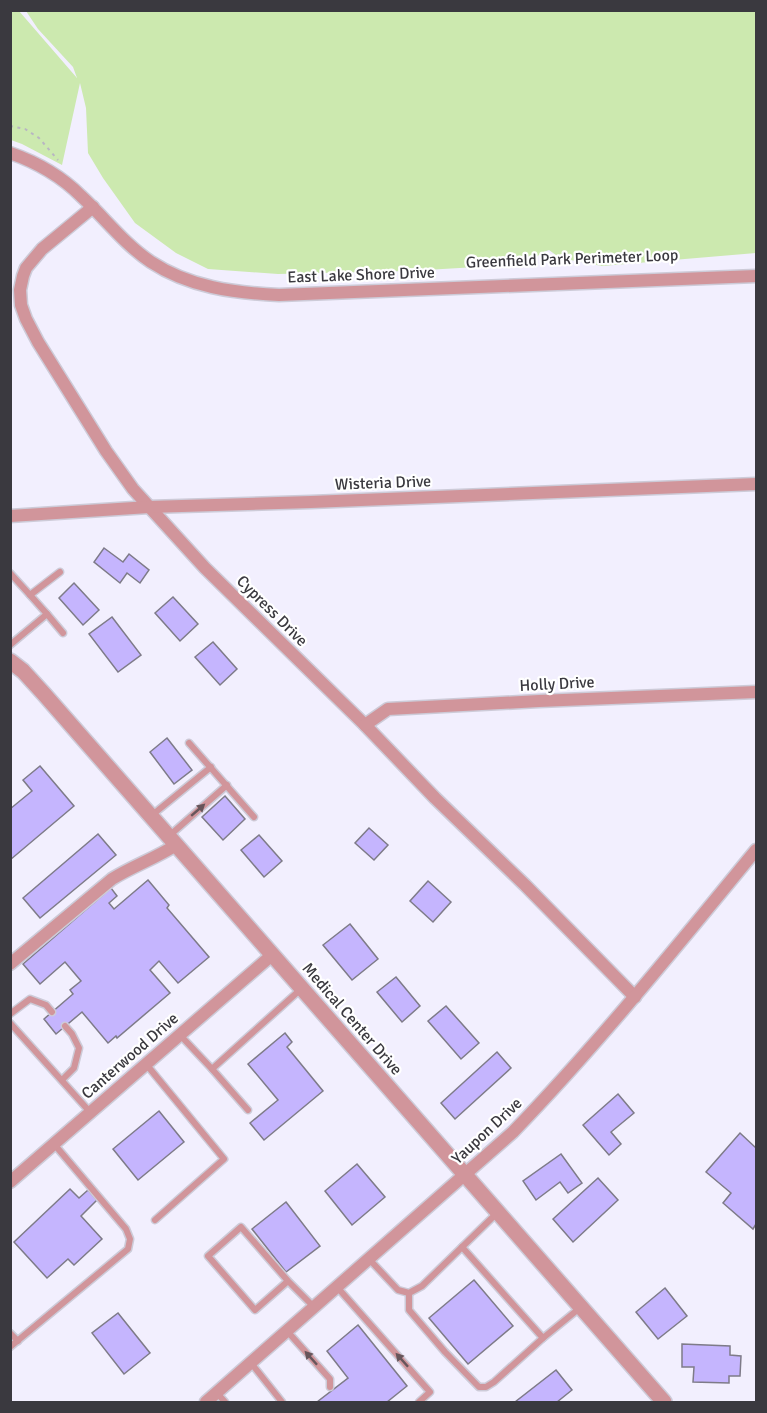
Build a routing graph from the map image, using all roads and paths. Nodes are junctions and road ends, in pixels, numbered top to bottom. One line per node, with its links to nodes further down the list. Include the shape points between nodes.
1 (10, 126): 3 (path, via 39,138)
2 (10, 153): 4 (street, East Lake Shore Drive, via 68,184)
3 (62, 165)
4 (93, 207): 5 (street, East Lake Shore Drive, via 130,246 167,271 195,283 249,294); 7 (street, Cypress Drive, via 42,249 26,268 21,305 38,342 105,451)
5 (756, 276)
6 (756, 484): 7 (street, Wisteria Drive)
7 (149, 507): 8 (street, Wisteria Drive); 17 (street, Cypress Drive, via 205,568)
8 (10, 516)
9 (60, 572): 11 (lane)
10 (10, 573): 11 (lane)
11 (30, 595): 12 (lane)
12 (47, 614): 13 (lane); 14 (lane)
13 (63, 633)
14 (10, 645)
15 (10, 661): 21 (street, Medical Center Drive)
16 (756, 692): 17 (street, Holly Drive, via 388,709)
17 (365, 725): 28 (street, Cypress Drive)
18 (189, 743): 19 (lane)
19 (211, 767): 20 (lane); 21 (lane)
20 (227, 785): 22 (lane); 23 (lane, one-way to 20)
21 (151, 816): 23 (street, Medical Center Drive)
22 (254, 817)
23 (172, 840): 25 (street, Medical Center Drive); 26 (street, via 158,856 112,879)
24 (756, 850): 28 (street, Yaupon Drive)
25 (272, 955): 27 (street, Medical Center Drive); 33 (street, Canterwood Drive)
26 (10, 964)
27 (302, 989): 35 (lane); 40 (street, Medical Center Drive)
28 (635, 997): 40 (street, Yaupon Drive, via 513,1132)
29 (52, 1012): 30 (lane, via 30,999)
30 (10, 1014)
31 (10, 1023): 36 (lane)
32 (65, 1026): 36 (lane, via 79,1048 74,1068)
33 (180, 1035): 34 (street, Canterwood Drive); 35 (lane)
34 (146, 1064): 38 (street, Canterwood Drive); 43 (lane, via 224,1159)
35 (212, 1069): 37 (lane)
36 (62, 1080): 38 (lane)
37 (248, 1110)
38 (90, 1112): 39 (street, Canterwood Drive)
39 (54, 1144): 41 (street, Canterwood Drive); 54 (lane, via 126,1229 130,1239 128,1249)
40 (465, 1174): 42 (street, Medical Center Drive); 45 (street, Yaupon Drive)
41 (10, 1182)
42 (498, 1212): 44 (lane); 50 (street, Medical Center Drive)
43 (155, 1221)
44 (462, 1247): 48 (lane, via 422,1286); 53 (lane)
45 (369, 1259): 47 (street, Yaupon Drive); 48 (lane, via 398,1290)
46 (288, 1281): 46 (lane, via 255,1310 208,1256 241,1227); 49 (lane)
47 (337, 1287): 49 (street, Yaupon Drive); 62 (lane, one-way to 47, via 430,1392)
48 (409, 1293): 53 (lane, via 409,1310 479,1386 494,1382)
49 (314, 1307): 51 (street, Yaupon Drive)
50 (581, 1307): 53 (lane); 63 (street, Medical Center Drive)
51 (287, 1331): 56 (street, Yaupon Drive); 57 (lane, one-way to 51, via 330,1379)
52 (10, 1333): 54 (lane)
53 (543, 1338)
54 (18, 1341): 55 (lane)
55 (10, 1347)
56 (251, 1363): 58 (street, Yaupon Drive); 61 (lane)
57 (330, 1387)
58 (217, 1393): 59 (street, Yaupon Drive); 60 (lane)
59 (206, 1402)
60 (225, 1402)
61 (282, 1402)
62 (419, 1402)
63 (664, 1402)

